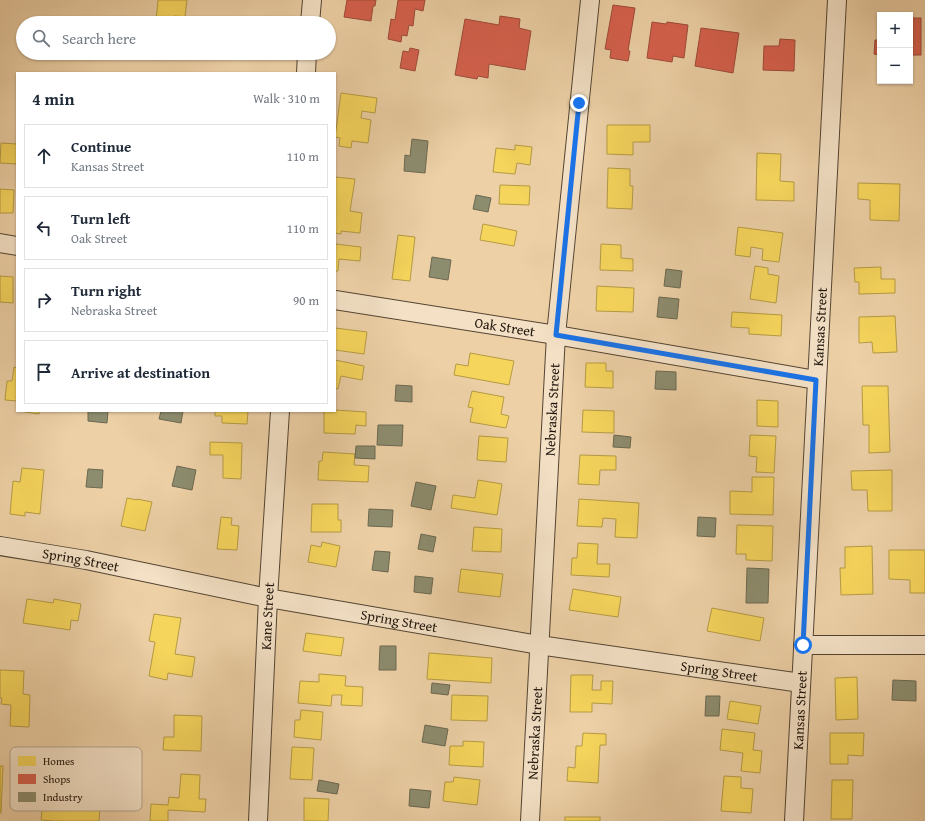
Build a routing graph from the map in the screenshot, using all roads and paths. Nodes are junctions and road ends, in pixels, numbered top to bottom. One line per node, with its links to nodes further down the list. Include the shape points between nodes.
1 (312, 0): 4 (street)
2 (590, 0): 10 (street, Nebraska Street)
3 (837, 0): 11 (street, Kansas Street)
4 (311, 16)
5 (307, 60): 6 (street)
6 (306, 72)
7 (0, 243): 8 (street)
8 (16, 246)
9 (336, 300): 10 (street, Oak Street)
10 (556, 335): 11 (street, Oak Street); 15 (street, Nebraska Street)
11 (816, 380): 16 (street, Kansas Street)
12 (280, 412): 14 (street, Kane Street)
13 (0, 546): 14 (street, Spring Street, via 86,560)
14 (268, 598): 15 (street, Spring Street); 19 (street, Kane Street)
15 (539, 645): 18 (street, Spring Street); 20 (street, Nebraska Street)
16 (803, 645): 17 (street); 18 (street, Kansas Street)
17 (925, 645)
18 (801, 683): 21 (street, Kansas Street)
19 (258, 821)
20 (530, 821)
21 (794, 821)

